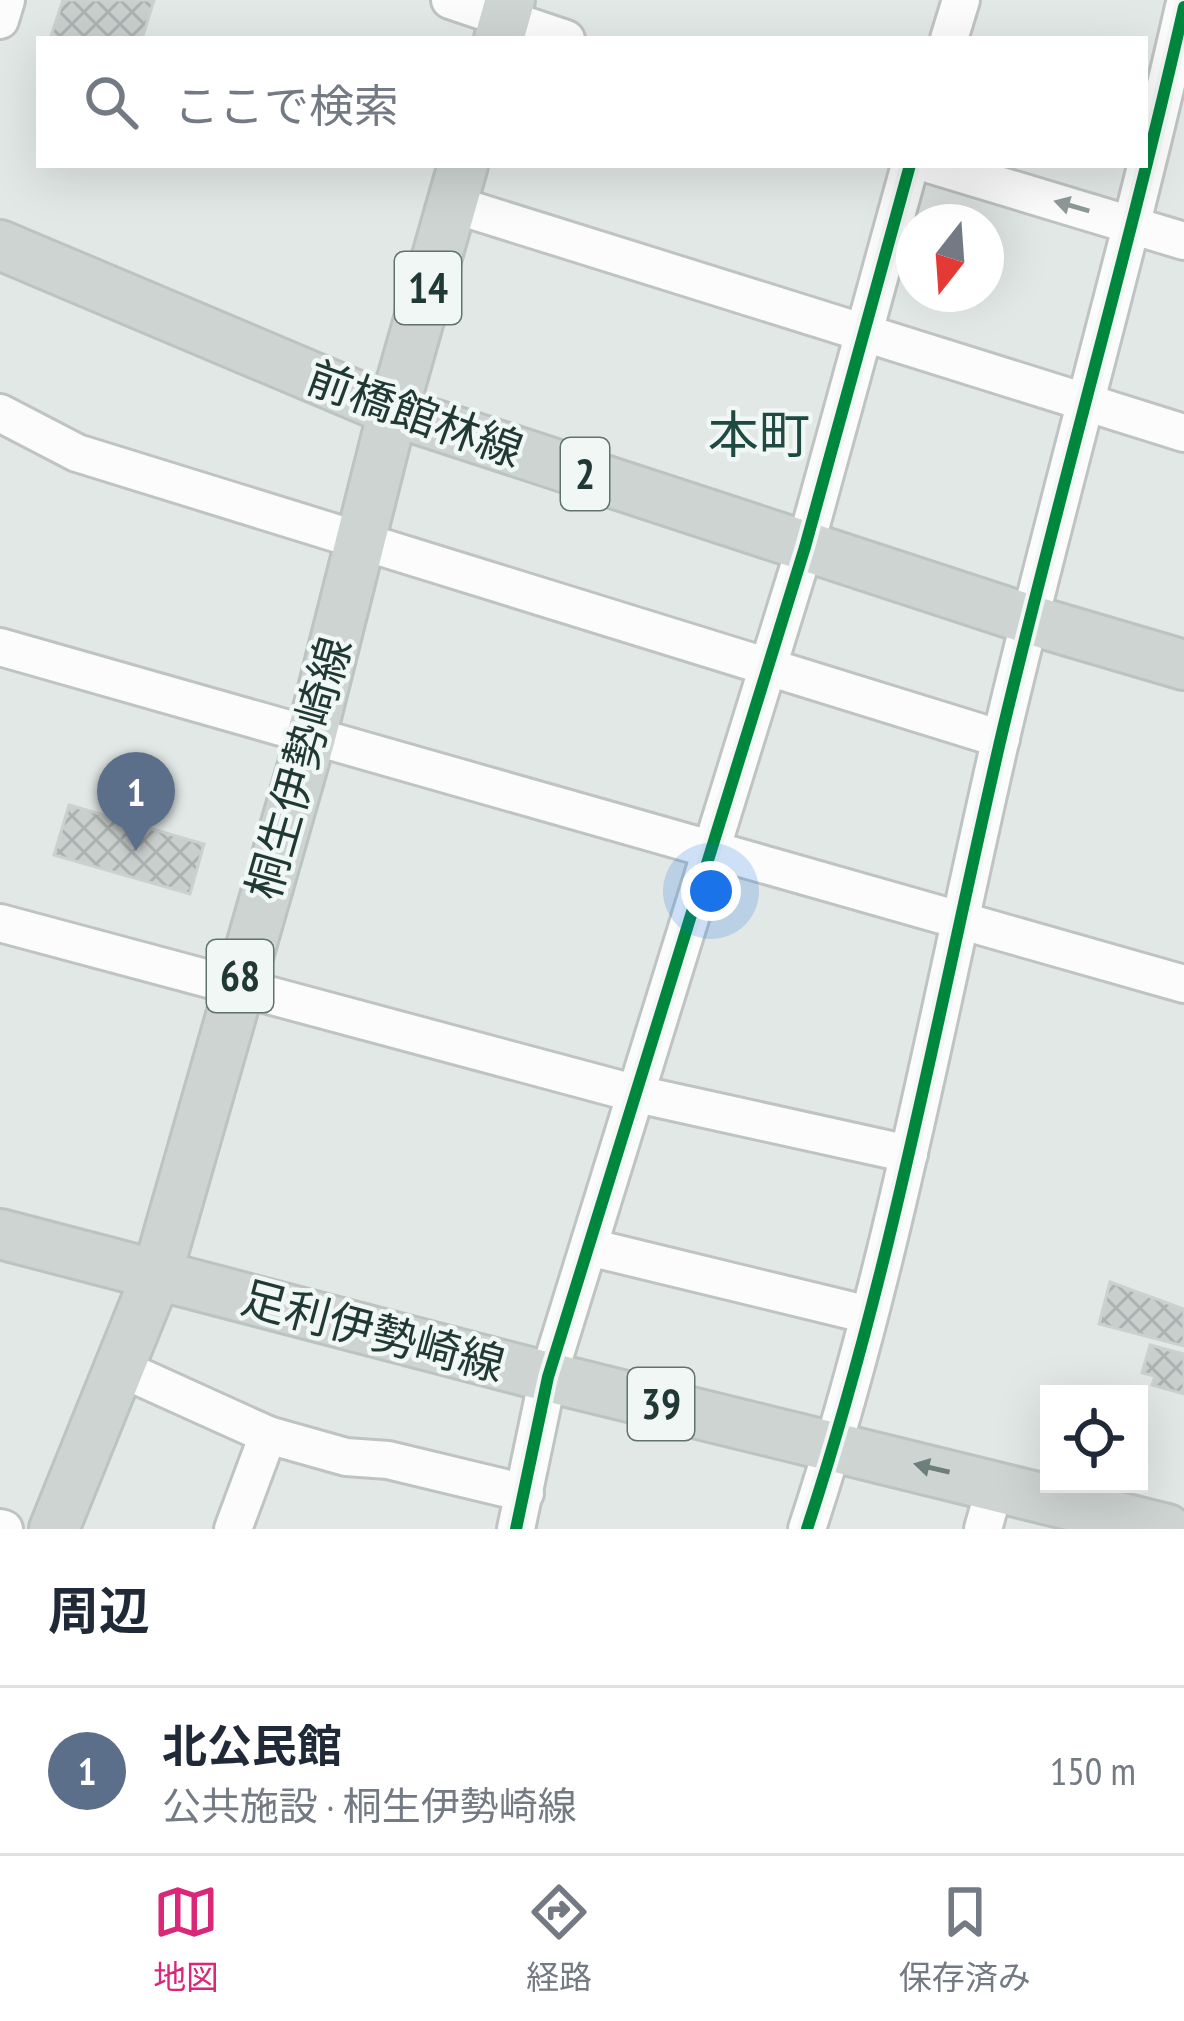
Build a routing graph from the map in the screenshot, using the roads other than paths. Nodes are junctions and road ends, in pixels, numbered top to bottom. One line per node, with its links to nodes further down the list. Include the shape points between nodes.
1 (6, 0): 6 (street)
2 (450, 0): 5 (street)
3 (961, 0): 8 (street)
4 (1184, 7): 9 (street)
5 (505, 19): 7 (street)
6 (0, 20)
7 (557, 36)
8 (950, 36)
9 (1148, 164)
10 (909, 168): 17 (street)
11 (942, 168): 14 (street, one-way to 11)
12 (1147, 168): 14 (street)
13 (458, 184): 17 (street); 19 (main road, 14)
14 (1134, 225): 15 (street); 18 (street)
15 (1184, 241)
16 (0, 245): 19 (main road, 前橋館林線 / 2)
17 (862, 332): 18 (street); 23 (street)
18 (1086, 401): 21 (street); 24 (street)
19 (393, 411): 22 (main road, 桐生伊勢崎線 / 68); 23 (main road, 前橋館林線 / 2)
20 (0, 413): 22 (street, via 77,453)
21 (1184, 433)
22 (360, 541): 26 (street); 28 (main road, 桐生伊勢崎線 / 68)
23 (806, 547): 24 (main road, 前橋館林線 / 2); 26 (street)
24 (1030, 620): 27 (main road, 前橋館林線 / 2); 29 (street)
25 (0, 647): 28 (street)
26 (768, 664): 29 (street); 30 (street)
27 (1184, 664)
28 (311, 737): 30 (street); 34 (main road, 桐生伊勢崎線 / 68)
29 (1001, 739): 32 (street)
30 (713, 852): 32 (street); 35 (street)
31 (0, 923): 34 (street)
32 (958, 923): 33 (street); 36 (street)
33 (1184, 985)
34 (236, 991): 35 (street); 39 (main road, 桐生伊勢崎線 / 68)
35 (638, 1094): 36 (street); 38 (street)
36 (909, 1154): 40 (street)
37 (0, 1234): 39 (main road, 足利伊勢崎線 / 39)
38 (589, 1247): 40 (street); 42 (street)
39 (157, 1274): 41 (main road, 桐生伊勢崎線 / 68); 42 (main road, 足利伊勢崎線 / 39)
40 (869, 1316): 44 (street)
41 (120, 1368): 43 (street); 47 (main road, 桐生伊勢崎線 / 68)
42 (548, 1377): 44 (main road, 足利伊勢崎線 / 39); 46 (street)
43 (268, 1435): 46 (street); 48 (street)
44 (835, 1445): 45 (main road, 足利伊勢崎線 / 39, one-way to 44); 50 (street)
45 (996, 1483): 51 (street); 52 (main road, 足利伊勢崎線 / 39)
46 (525, 1493): 49 (street)
47 (53, 1529)
48 (233, 1529)
49 (516, 1529)
50 (807, 1529)
51 (983, 1529)
52 (1167, 1529)

